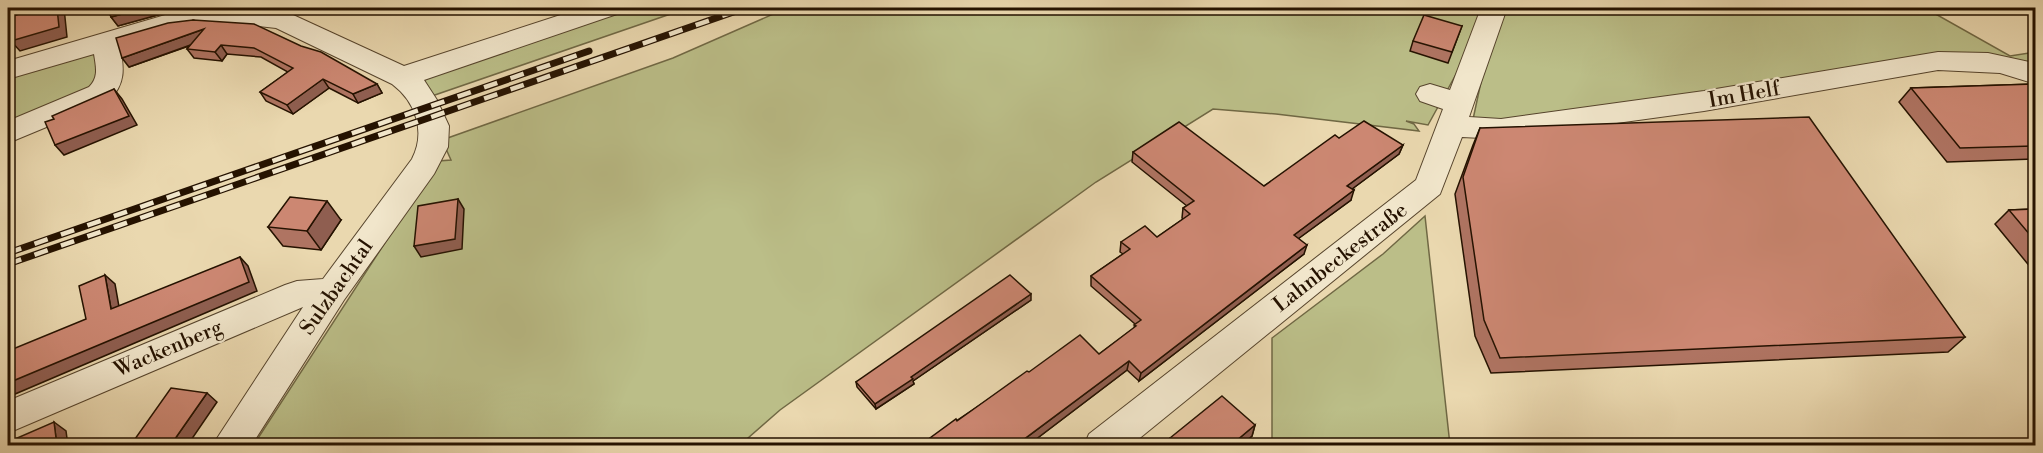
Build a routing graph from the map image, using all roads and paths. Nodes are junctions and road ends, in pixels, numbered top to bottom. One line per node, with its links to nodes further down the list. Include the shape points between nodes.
1 (608, 8): 7 (street)
2 (1494, 8): 8 (street, Lahnbeckestraße)
3 (291, 14): 4 (street, via 232,14 172,21); 7 (street)
4 (105, 40): 5 (street); 9 (street, via 112,78 109,86 99,94)
5 (8, 70)
6 (2036, 75): 8 (street, Im Helf, via 1998,64 1938,61 1704,101 1502,129)
7 (402, 77): 10 (street, Sulzbachtal, via 418,92 434,126 433,147)
8 (1447, 108): 13 (street, Lahnbeckestraße, via 1429,186)
9 (8, 133)
10 (332, 291): 11 (street, Wackenberg, via 297,294); 12 (street, Sulzbachtal)
11 (8, 417)
12 (230, 446)
13 (1102, 446)

